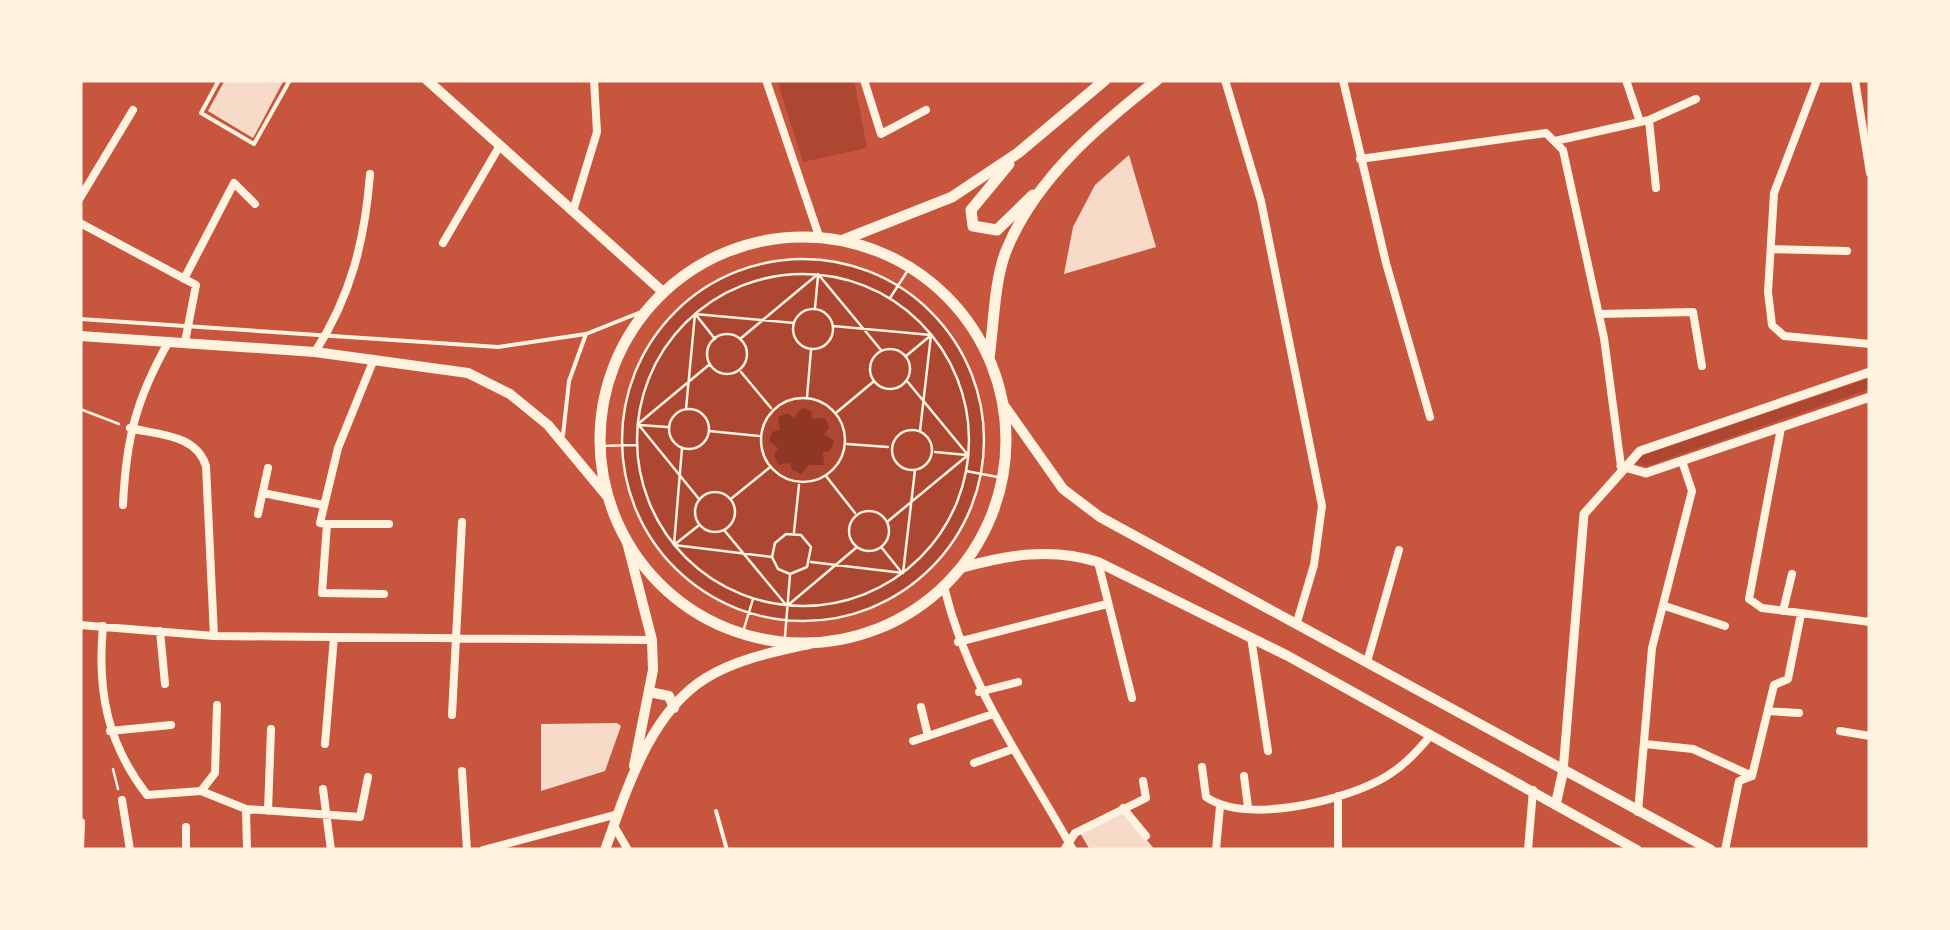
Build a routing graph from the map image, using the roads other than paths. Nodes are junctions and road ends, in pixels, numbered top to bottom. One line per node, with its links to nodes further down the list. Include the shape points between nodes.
1 (218, 80): 2 (lane, via 201,114 254,144)
2 (290, 80)
3 (427, 80): 19 (main road)
4 (594, 80): 28 (street, via 597,132)
5 (766, 80): 30 (street)
6 (864, 80): 16 (street, via 880,134)
7 (1157, 80): 24 (main road)
8 (1224, 80): 80 (street, via 1262,201 1322,506)
9 (1342, 80): 21 (street)
10 (1626, 80): 17 (street)
11 (1817, 80): 33 (street, via 1774,193)
12 (1855, 80): 22 (street)
13 (1098, 82): 20 (main road)
14 (1696, 99): 17 (street)
15 (133, 110): 26 (street)
16 (926, 110)
17 (1644, 121): 18 (street); 25 (street)
18 (1554, 141): 21 (street, via 1546,133); 38 (street, via 1563,150)
19 (499, 147): 28 (main road); 32 (street)
20 (1018, 153): 24 (main road, via 971,210 973,226 997,230); 31 (main road, via 952,198)
21 (1360, 159): 54 (street)
22 (1870, 173)
23 (370, 174): 41 (street, via 358,263)
24 (1042, 186): 48 (main road, via 1005,253)
25 (1656, 188)
26 (80, 198)
27 (255, 204): 35 (street, via 234,184)
28 (573, 211): 36 (main road)
29 (80, 224): 35 (street)
30 (819, 236): 31 (main road); 36 (main road, via 746,244 702,263)
31 (843, 240): 48 (main road, via 910,266 948,297)
32 (443, 243)
33 (1772, 249): 34 (street); 46 (street, via 1772,325 1784,336)
34 (1846, 251)
35 (184, 279): 40 (street, via 196,286)
36 (663, 292): 37 (main road)
37 (646, 310): 42 (lane); 62 (main road, via 611,374 600,446)
38 (1599, 314): 50 (street, via 1693,312); 59 (street)
39 (80, 319): 40 (lane)
40 (188, 324): 41 (lane); 45 (street)
41 (327, 333): 42 (lane, via 498,348); 47 (street)
42 (586, 334): 57 (lane, via 568,381)
43 (80, 336): 44 (main road)
44 (168, 341): 45 (main road); 55 (street)
45 (185, 342): 47 (main road)
46 (1870, 344)
47 (315, 352): 49 (main road)
48 (989, 358): 53 (main road)
49 (374, 359): 57 (main road, via 468,373 510,394); 64 (street)
50 (1702, 366)
51 (1870, 372): 59 (street, via 1640,451)
52 (1870, 397): 56 (street)
53 (1003, 404): 72 (main road, via 1002,478 988,526); 80 (main road, via 1063,489 1100,518)
54 (1430, 416)
55 (130, 428): 63 (street); 86 (street, via 202,450)
56 (1781, 428): 58 (street); 78 (street, via 1750,599)
57 (562, 442): 62 (main road)
58 (1682, 461): 59 (street, via 1646,472); 77 (street, via 1692,490)
59 (1622, 466): 122 (street, via 1584,514)
60 (268, 468): 61 (street)
61 (262, 492): 64 (street); 65 (street)
62 (607, 496): 69 (main road)
63 (124, 505)
64 (323, 506): 67 (street, via 320,524)
65 (258, 514)
66 (462, 522): 89 (street)
67 (326, 524): 68 (street); 75 (street, via 322,593)
68 (388, 524)
69 (627, 542): 90 (main road); 92 (main road, via 676,600 742,634)
70 (1399, 550): 93 (street)
71 (1098, 562): 72 (main road, via 1033,553); 76 (street); 88 (main road)
72 (961, 568): 74 (main road)
73 (1792, 574): 78 (street)
74 (944, 587): 91 (street); 92 (main road, via 882,628)
75 (384, 594)
76 (1107, 604): 91 (street); 98 (street)
77 (1665, 606): 84 (street); 115 (street, via 1652,648)
78 (1783, 612): 79 (street)
79 (1801, 614): 81 (street); 102 (street, via 1788,679 1774,685)
80 (1297, 622): 93 (main road)
81 (1870, 622)
82 (80, 625): 83 (street)
83 (104, 626): 85 (street); 108 (street, via 100,664)
84 (1726, 626)
85 (160, 631): 86 (street); 95 (street)
86 (214, 636): 87 (street)
87 (334, 637): 89 (street); 114 (street)
88 (1250, 637): 110 (main road); 117 (street)
89 (457, 638): 90 (street); 105 (street)
90 (652, 640): 96 (main road)
91 (958, 642): 97 (street)
92 (809, 644): 101 (main road, via 751,657 704,679)
93 (1367, 662): 122 (main road)
94 (1018, 682): 97 (street)
95 (165, 684)
96 (650, 692): 101 (main road, via 663,692); 120 (main road)
97 (979, 692): 104 (street)
98 (1132, 698)
99 (216, 705): 129 (street, via 216,772)
100 (921, 707): 111 (street)
101 (674, 708): 120 (main road)
102 (1768, 711): 103 (street); 124 (street)
103 (1800, 713)
104 (993, 714): 111 (street); 116 (street)
105 (452, 715)
106 (170, 725): 108 (street)
107 (270, 729): 137 (street)
108 (110, 731): 129 (street, via 147,795)
109 (1840, 732): 112 (street)
110 (1432, 734): 128 (main road); 130 (street, via 1380,780)
111 (928, 736): 113 (street)
112 (1870, 736)
113 (913, 741)
114 (324, 744)
115 (1645, 744): 124 (street, via 1693,748); 139 (street)
116 (1013, 750): 118 (street); 145 (street)
117 (1268, 751)
118 (974, 763)
119 (1202, 766): 133 (street, via 1206,797)
120 (634, 770): 141 (main road)
121 (462, 771): 151 (street)
122 (1563, 772): 132 (main road); 139 (main road)
123 (1244, 776): 134 (street)
124 (1752, 776): 161 (street, via 1739,782)
125 (368, 777): 140 (street, via 360,817)
126 (1143, 781): 135 (street, via 1146,798)
127 (323, 789): 140 (street)
128 (1532, 790): 132 (main road); 158 (street)
129 (201, 791): 136 (street)
130 (1338, 796): 134 (street, via 1295,807); 157 (street)
131 (122, 800): 147 (street)
132 (1556, 803): 159 (main road)
133 (1220, 806): 134 (street); 156 (street)
134 (1248, 807)
135 (1123, 808): 144 (street); 145 (street, via 1075,833)
136 (246, 809): 137 (street); 149 (street)
137 (268, 811): 140 (street)
138 (716, 811): 155 (lane)
139 (1638, 812): 160 (main road)
140 (326, 817): 150 (street)
141 (616, 820): 152 (street); 153 (main road); 154 (street)
142 (80, 822): 146 (street)
143 (186, 828): 148 (street)
144 (1146, 836)
145 (1070, 848)
146 (80, 850)
147 (130, 850)
148 (186, 850)
149 (247, 850)
150 (330, 850)
151 (466, 850)
152 (483, 850)
153 (605, 850)
154 (628, 850)
155 (727, 850)
156 (1216, 850)
157 (1336, 850)
158 (1528, 850)
159 (1636, 850)
160 (1710, 850)
161 (1725, 850)

